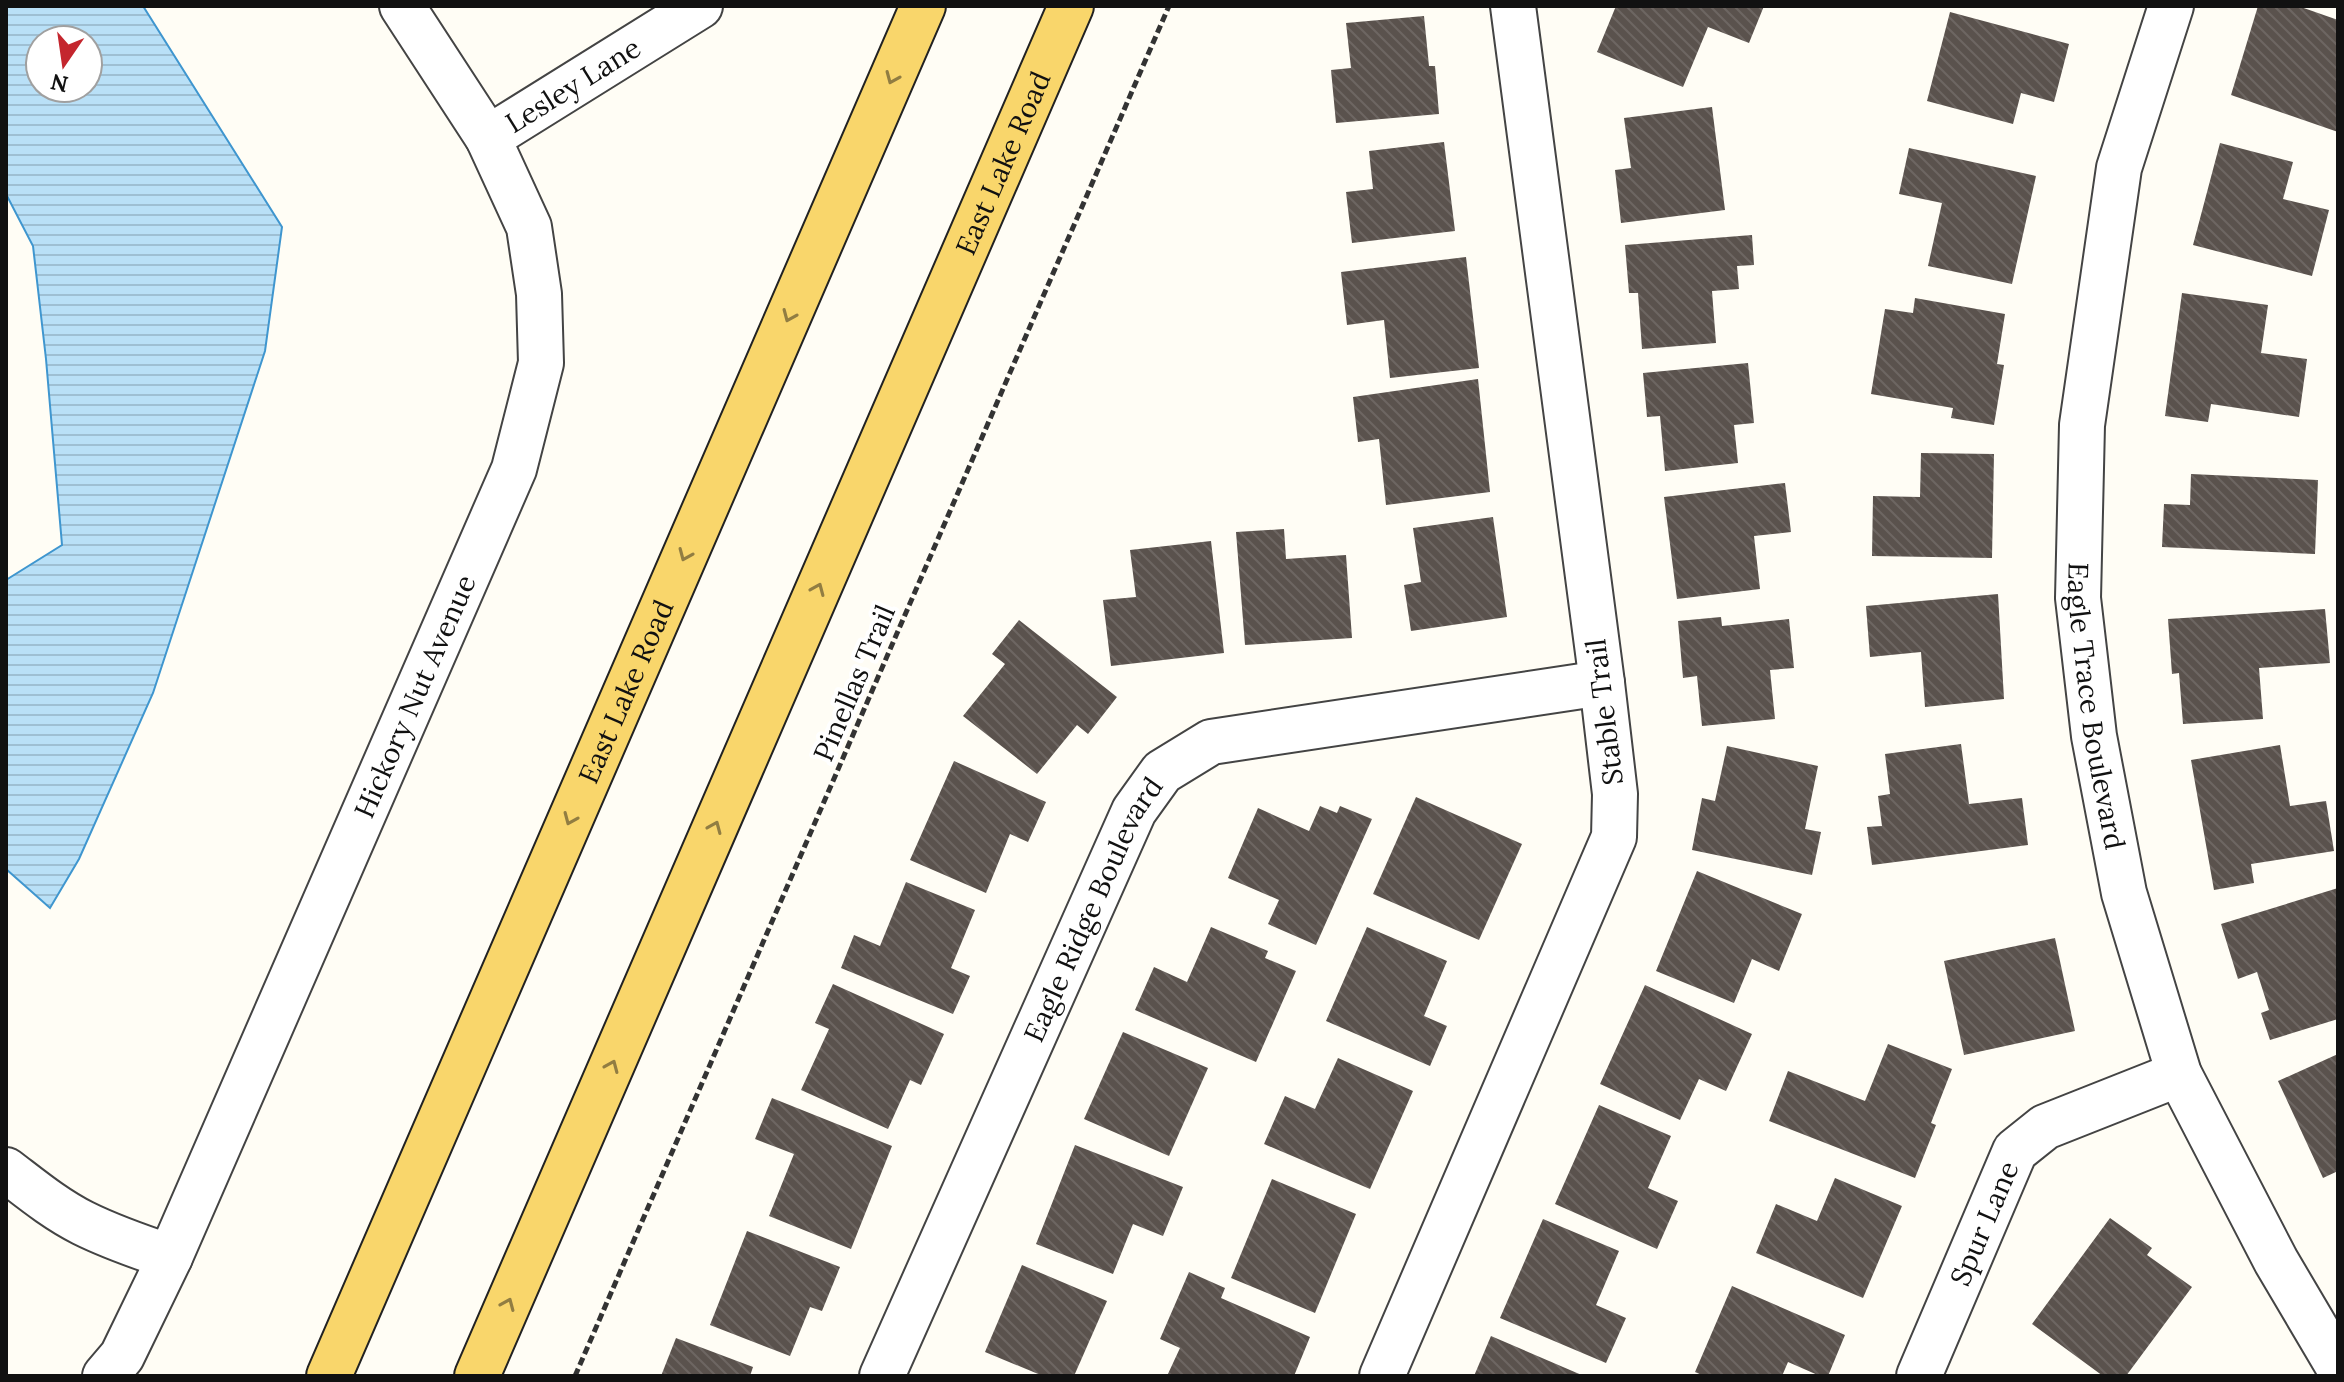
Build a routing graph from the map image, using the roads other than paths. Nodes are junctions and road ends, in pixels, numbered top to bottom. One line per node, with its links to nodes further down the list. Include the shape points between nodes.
1 (402, 6): 7 (street, Hickory Nut Avenue)
2 (700, 6): 7 (street, Lesley Lane)
3 (923, 6): 14 (main road, East Lake Road, one-way to 14)
4 (1071, 6): 15 (main road, East Lake Road, one-way to 4)
5 (1513, 6): 8 (street, Stable Trail)
6 (2171, 6): 9 (street, Eagle Trace Boulevard, via 2119,168 2082,425 2078,598 2094,736 2124,893)
7 (488, 138): 11 (street, Hickory Nut Avenue, via 529,227 539,294 541,363 514,469)
8 (1602, 683): 16 (street, Eagle Ridge Boulevard, via 1211,742 1162,772 1134,811); 17 (street, Stable Trail, via 1615,794 1614,837)
9 (2179, 1074): 12 (street, Eagle Trace Boulevard, via 2276,1261); 18 (street, Spur Lane, via 2045,1127 2015,1151)
10 (6, 1170): 11 (street, via 82,1223)
11 (170, 1257): 13 (street, Hickory Nut Avenue, via 122,1356)
12 (2338, 1366)
13 (105, 1376)
14 (329, 1376)
15 (477, 1376)
16 (882, 1376)
17 (1382, 1376)
18 (1919, 1376)

